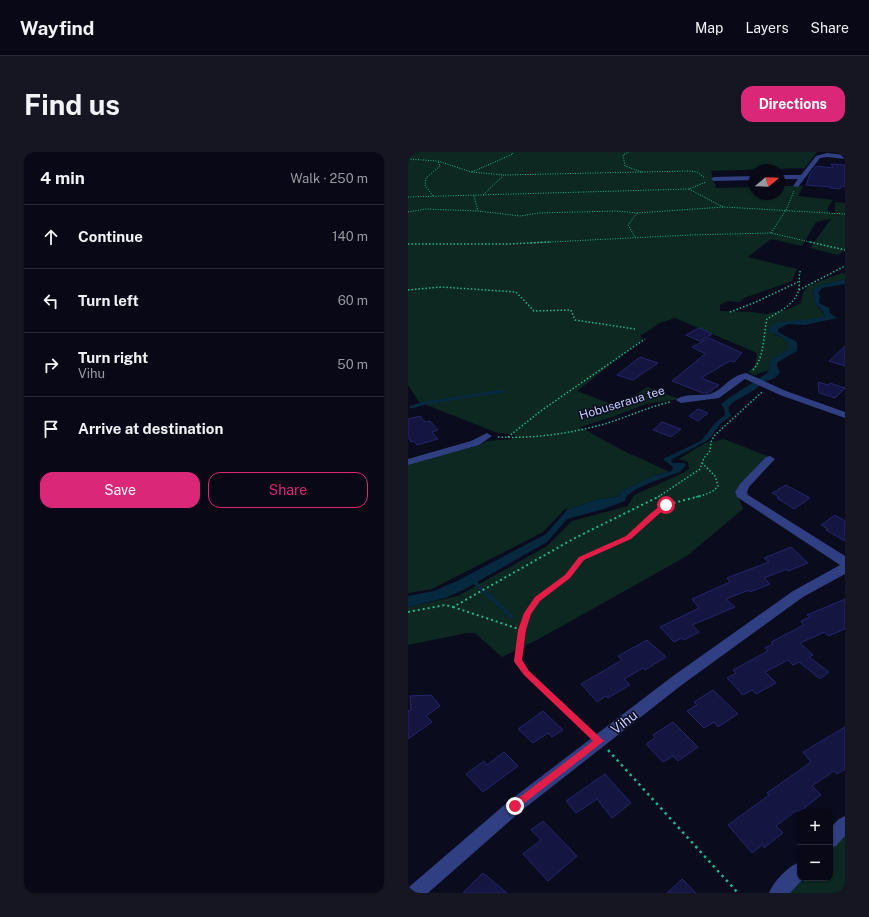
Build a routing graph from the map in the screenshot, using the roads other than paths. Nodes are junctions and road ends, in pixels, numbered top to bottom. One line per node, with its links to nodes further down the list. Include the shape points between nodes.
1 (845, 157): 3 (street, via 818,157)
2 (785, 177): 3 (street)
3 (801, 177): 6 (street)
4 (749, 178): 5 (street)
5 (714, 179)
6 (796, 186)
7 (681, 400): 8 (street, Hobuseraua tee, via 715,396 740,377 746,376 783,393)
8 (845, 415)
9 (487, 436): 11 (street, via 475,443)
10 (770, 459): 12 (street, via 744,486 741,492 743,497)
11 (408, 462)
12 (845, 562)
13 (845, 568): 17 (street, Vihu, via 798,594 678,680 515,806)
14 (845, 824): 15 (street)
15 (833, 837)
16 (797, 873): 18 (street)
17 (415, 893)
18 (778, 893)

